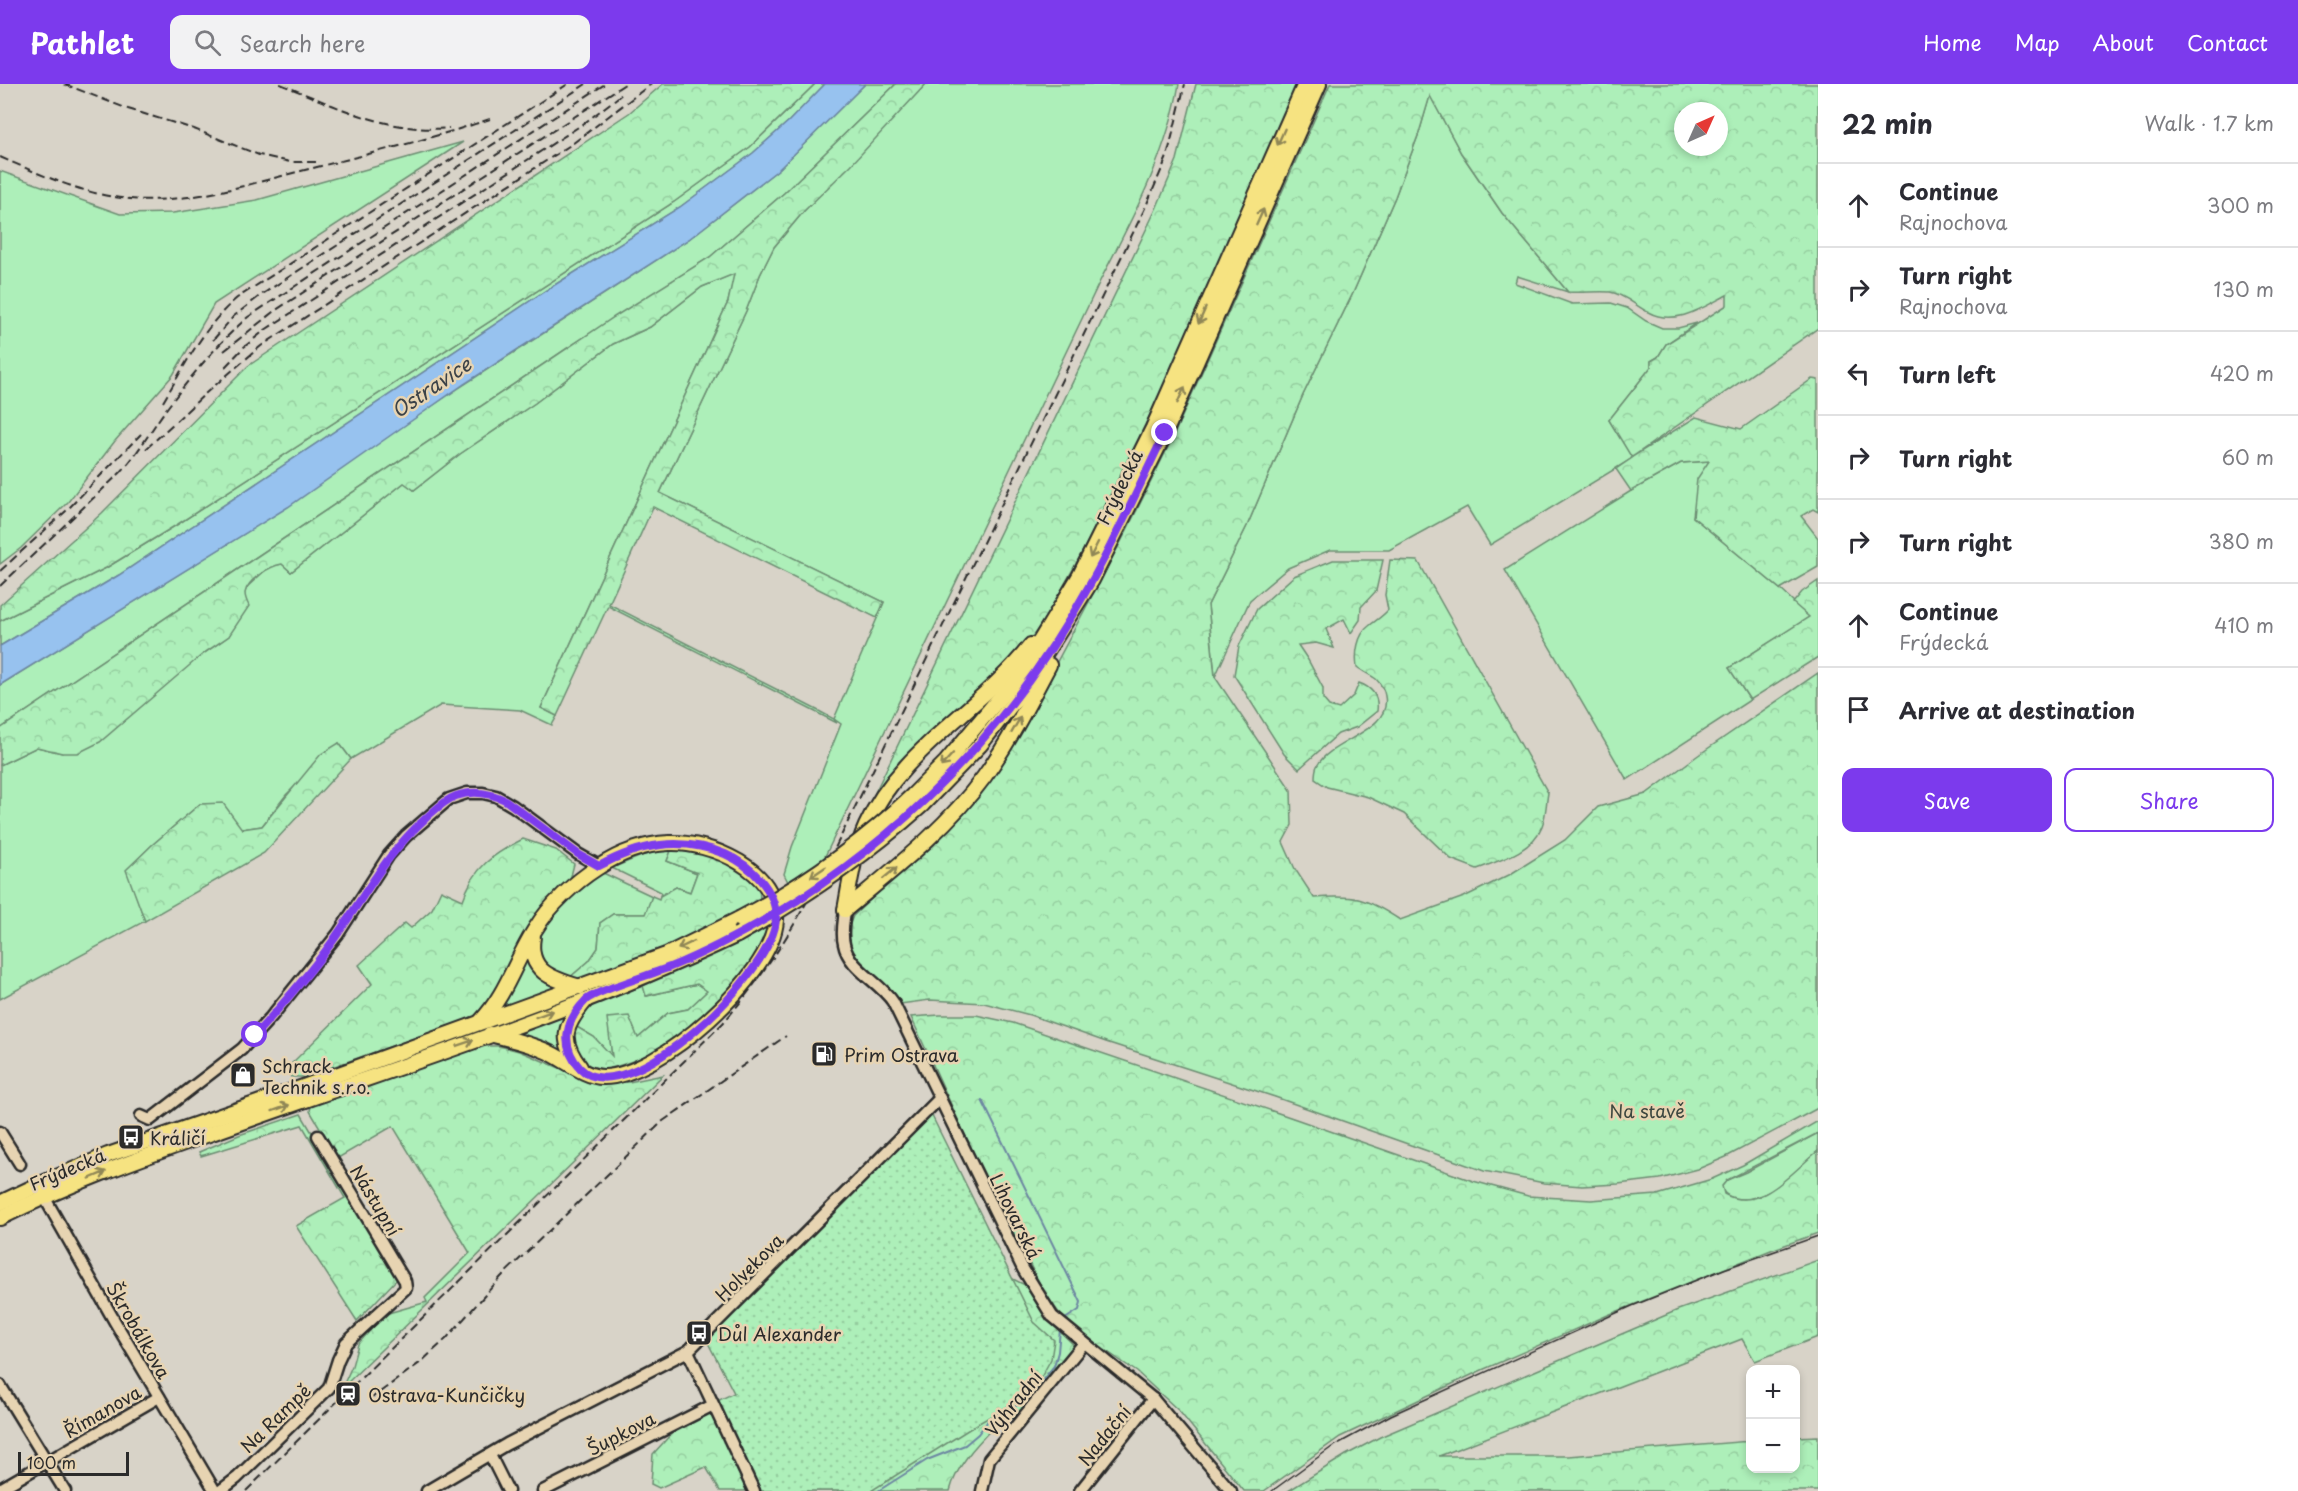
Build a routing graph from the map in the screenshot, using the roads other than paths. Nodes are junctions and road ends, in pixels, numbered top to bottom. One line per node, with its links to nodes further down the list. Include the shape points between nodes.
1 (1305, 84): 3 (main road, Frýdecká, one-way to 3)
2 (1319, 84): 3 (main road, Frýdecká, one-way to 2, via 1165,433)
3 (1086, 579): 4 (main road, Frýdecká, via 1022,671); 6 (main road, one-way to 3, via 927,840 984,777 1034,694); 6 (main road, via 1001,677 899,773 863,833)
4 (917, 800): 8 (main road, one-way to 8, bridge, via 788,892); 8 (main road, bridge, via 849,866 798,900 671,966)
5 (599, 866): 7 (main road, via 561,898); 11 (main road, via 655,844 704,847 735,859 757,876 771,898 776,919 770,940 752,972 726,1003 690,1035 628,1072 604,1077); 13 (street, via 496,796 467,793 449,799 389,855 338,934 242,1049 150,1120)
6 (845, 910): 12 (street, Lihovarská, via 843,937 847,953 893,1002)
7 (536, 927): 8 (main road, via 532,951 538,967); 9 (main road, via 503,993)
8 (584, 993): 9 (main road, Frýdecká); 10 (main road, Frýdecká, one-way to 8); 11 (main road, via 566,1033 569,1051)
9 (478, 1023): 17 (main road, Frýdecká, via 126,1148)
10 (490, 1034): 11 (main road, via 531,1045); 17 (main road, Frýdecká, one-way to 10)
11 (581, 1069)
12 (940, 1098): 21 (street, Lihovarská, via 1031,1285 1058,1321); 22 (street, Holvekova)
13 (141, 1116)
14 (0, 1132): 16 (street)
15 (318, 1136): 20 (street, Nástupní)
16 (20, 1164)
17 (41, 1191): 18 (main road, Frýdecká); 19 (main road, Frýdecká); 24 (street, Škrobálkova)
18 (0, 1203)
19 (0, 1218)
20 (405, 1281): 32 (street, Na Rampě, via 406,1288 346,1343 329,1388)
21 (1084, 1343): 25 (street, Lihovarská); 37 (street, Výhradní, via 989,1459)
22 (688, 1351): 26 (street); 27 (street, Holvekova)
23 (0, 1385): 28 (street)
24 (159, 1397): 28 (street, Římanova); 31 (street, Škrobálkova)
25 (1153, 1399): 38 (street, Nadační); 39 (street, Lihovarská)
26 (713, 1405): 35 (street, Šupkova); 36 (street)
27 (490, 1455): 33 (street, Holvekova); 34 (street)
28 (47, 1462): 29 (street, Římanova); 30 (street)
29 (0, 1489)
30 (64, 1491)
31 (214, 1491)
32 (220, 1491)
33 (427, 1491)
34 (508, 1491)
35 (543, 1491)
36 (754, 1491)
37 (982, 1491)
38 (1080, 1491)
39 (1231, 1491)

